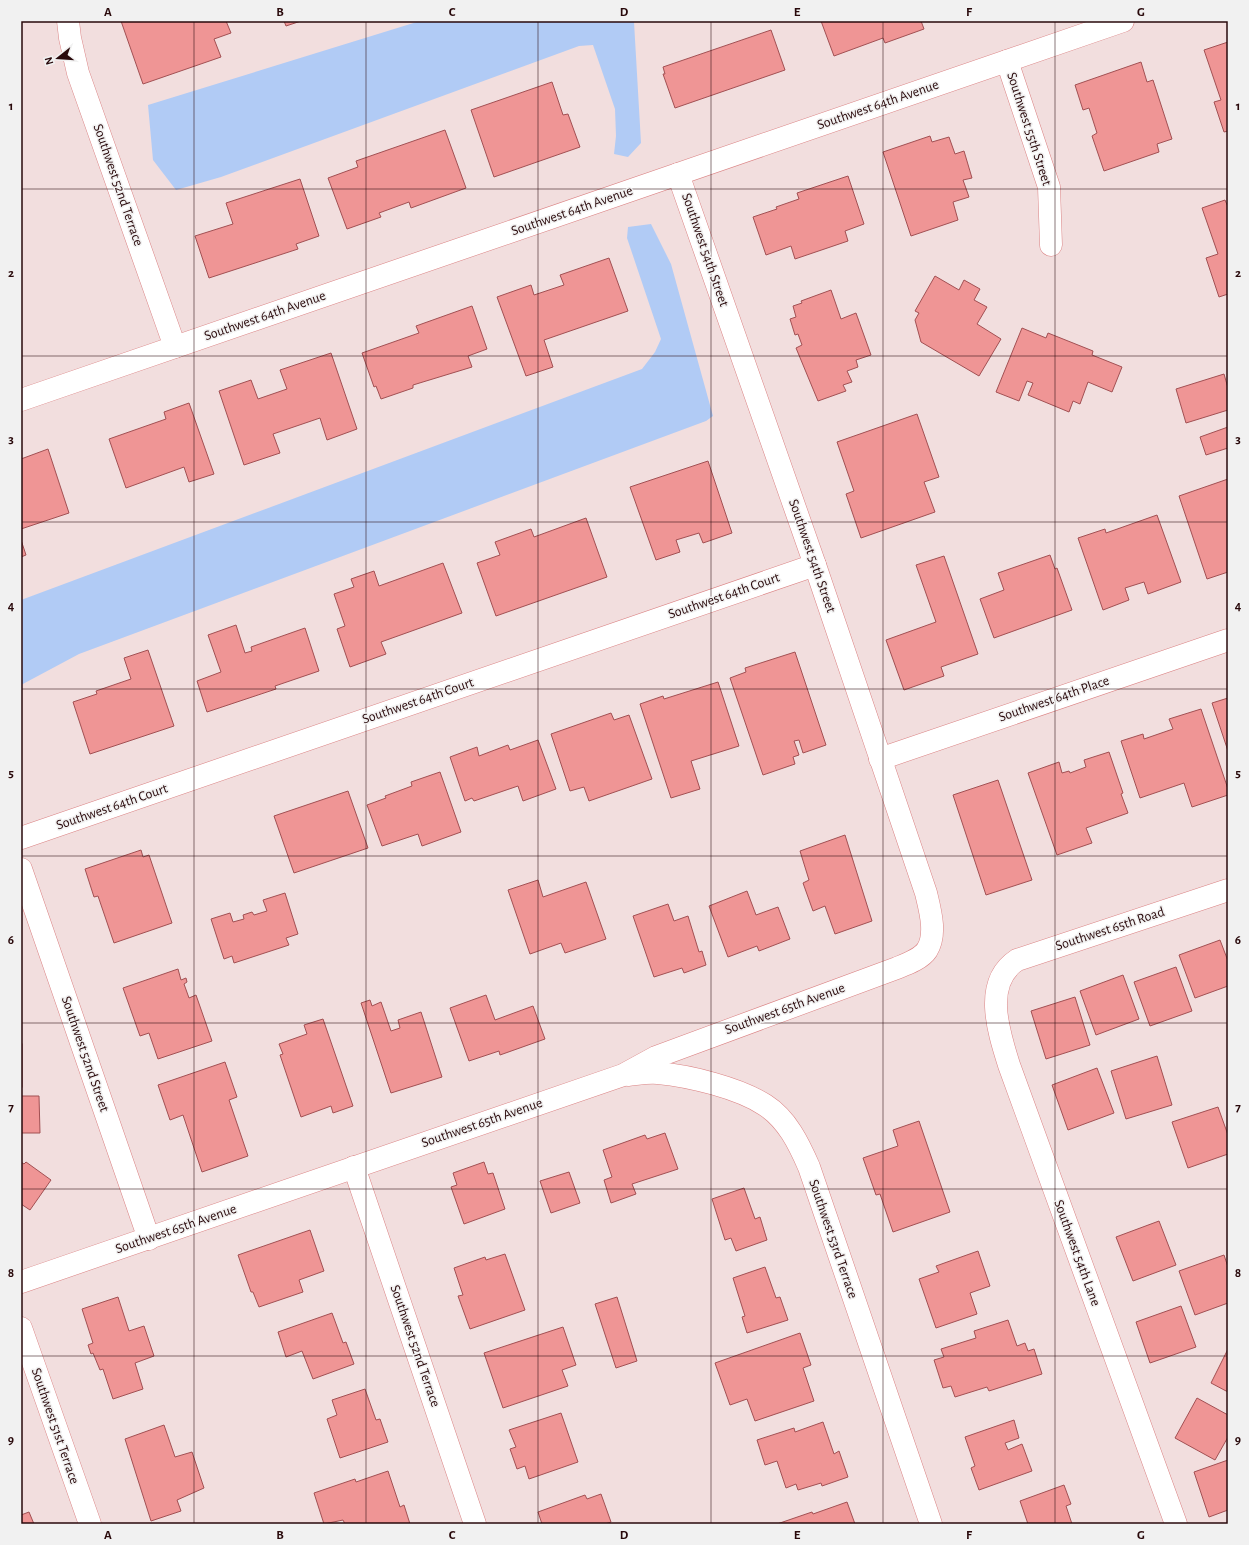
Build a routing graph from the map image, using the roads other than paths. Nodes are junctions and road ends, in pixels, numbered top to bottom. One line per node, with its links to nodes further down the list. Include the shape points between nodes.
1 (68, 21): 6 (street, Southwest 52nd Terrace, via 78,73)
2 (1122, 21): 3 (street, Southwest 64th Avenue)
3 (1007, 61): 4 (street, Southwest 64th Avenue); 5 (street, Southwest 55th Street, via 1049,187)
4 (678, 174): 6 (street, Southwest 64th Avenue); 8 (street, Southwest 54th Street)
5 (1051, 245)
6 (175, 348): 7 (street, Southwest 64th Avenue)
7 (21, 400)
8 (815, 565): 10 (street, Southwest 54th Street); 11 (street, Southwest 64th Court)
9 (1228, 640): 10 (street, Southwest 64th Place)
10 (880, 759): 14 (street, Southwest 54th Street, via 926,893 932,926)
11 (21, 838)
12 (21, 869): 18 (street, Southwest 52nd Street)
13 (1228, 890): 15 (street, Southwest 65th Road, via 1025,956 1010,965)
14 (930, 942): 16 (street, Southwest 65th Avenue, via 921,956 897,968 656,1057)
15 (1000, 980): 24 (street, Southwest 54th Lane, via 996,1004 997,1017 1009,1065)
16 (623, 1076): 17 (street, Southwest 65th Avenue); 23 (street, Southwest 53rd Terrace, via 663,1074 727,1089 766,1106 791,1132 809,1167)
17 (354, 1167): 18 (street, Southwest 65th Avenue); 22 (street, Southwest 52nd Terrace)
18 (149, 1238): 19 (street, Southwest 65th Avenue)
19 (21, 1282)
20 (21, 1328): 21 (street, Southwest 51st Terrace)
21 (90, 1524)
22 (476, 1524)
23 (930, 1524)
24 (1176, 1524)

